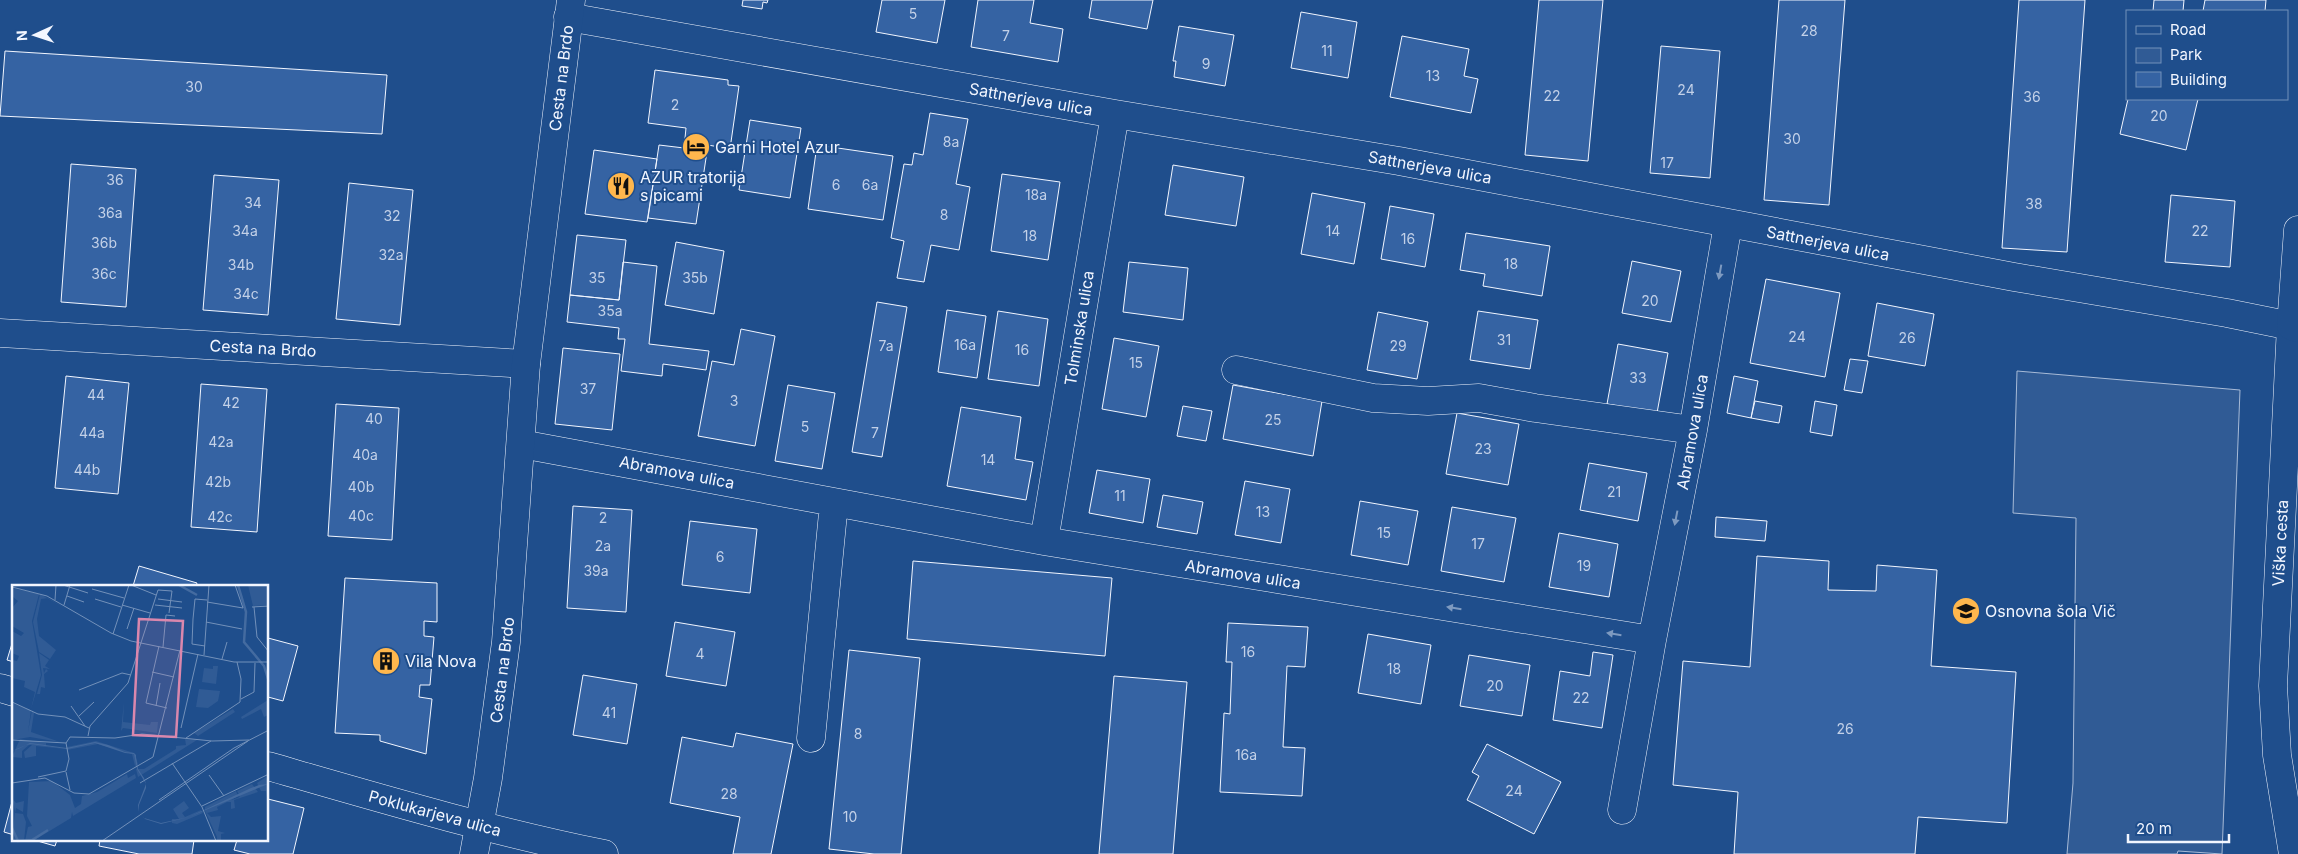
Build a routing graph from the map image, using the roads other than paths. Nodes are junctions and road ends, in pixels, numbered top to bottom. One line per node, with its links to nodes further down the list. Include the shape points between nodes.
1 (570, 9): 2 (street, Sattnerjeva ulica); 7 (street, Cesta na Brdo)
2 (1114, 114): 3 (street, Sattnerjeva ulica, via 1399,161); 12 (street, Tolminska ulica)
3 (1728, 224): 5 (street, Sattnerjeva ulica, via 2014,278 2227,312); 9 (street, Abramova ulica, one-way to 9)
4 (2298, 230): 5 (street, Viška cesta)
5 (2295, 327): 20 (street, Viška cesta, via 2273,686 2277,755)
6 (0, 333): 7 (street, Cesta na Brdo)
7 (526, 364): 10 (street, Cesta na Brdo)
8 (1236, 370): 9 (street, via 1373,398 1480,398)
9 (1693, 430): 13 (street, Abramova ulica, one-way to 13)
10 (521, 444): 11 (street, Abramova ulica); 17 (street, Cesta na Brdo, via 506,642)
11 (834, 502): 12 (street, Abramova ulica); 14 (street)
12 (1044, 541): 13 (street, Abramova ulica, one-way to 12)
13 (1652, 640): 16 (street, Abramova ulica)
14 (811, 738)
15 (269, 766): 17 (street, Poklukarjeva ulica)
16 (1622, 810)
17 (479, 826): 18 (street, Cesta na Brdo); 19 (street, Poklukarjeva ulica)
18 (474, 854)
19 (604, 854)
20 (2293, 854)

